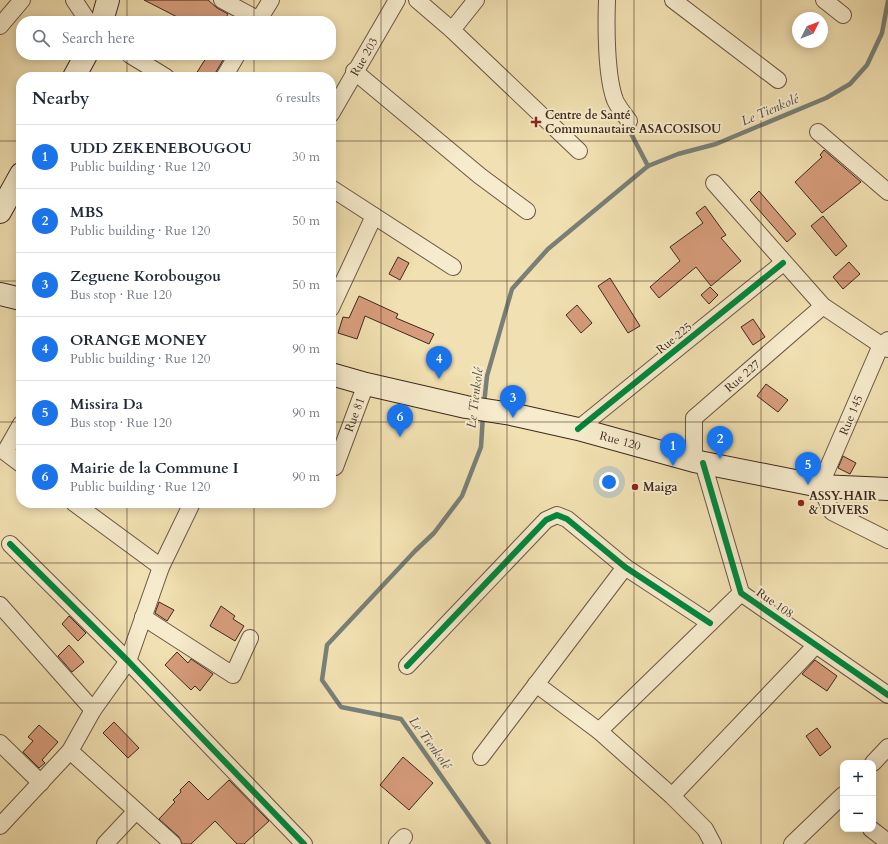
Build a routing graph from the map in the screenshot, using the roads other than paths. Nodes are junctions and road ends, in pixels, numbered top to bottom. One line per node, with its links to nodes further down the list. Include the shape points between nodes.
1 (22, 0): 17 (street)
2 (74, 0): 13 (street)
3 (108, 0): 14 (main road)
4 (222, 0): 15 (street)
5 (271, 0): 16 (street)
6 (396, 0): 22 (street, Rue 203)
7 (417, 0): 18 (street)
8 (476, 0): 18 (street)
9 (607, 0): 28 (street, via 606,32 611,79 615,100)
10 (673, 0): 26 (street)
11 (824, 0): 12 (street)
12 (843, 15)
13 (85, 16)
14 (103, 16)
15 (251, 16)
16 (261, 16)
17 (0, 26)
18 (452, 30): 30 (street)
19 (83, 60): 23 (main road)
20 (138, 60): 24 (street)
21 (234, 60): 25 (street)
22 (354, 71): 27 (street, Rue 203); 35 (street, via 480,176)
23 (77, 72)
24 (158, 72)
25 (227, 72)
26 (778, 80)
27 (336, 105)
28 (628, 121)
29 (818, 132): 34 (street)
30 (579, 151)
31 (16, 183): 36 (main road)
32 (714, 183): 38 (street)
33 (336, 191): 37 (street)
34 (888, 192)
35 (527, 211)
36 (0, 212)
37 (374, 216): 39 (street); 41 (street)
38 (783, 263): 43 (street); 47 (street, Rue 225)
39 (453, 267)
40 (0, 294): 42 (main road)
41 (336, 297)
42 (16, 298)
43 (823, 306): 44 (street); 50 (street, Rue 227, via 694,418)
44 (886, 344): 52 (street, Rue 145)
45 (336, 375): 46 (main road, Rue 120)
46 (366, 384): 47 (main road, Rue 120); 51 (street, Rue 81)
47 (578, 429): 50 (main road, Rue 120)
48 (16, 433): 49 (street, via 5,452)
49 (16, 460)
50 (698, 462): 52 (main road, Rue 120); 60 (street, Rue 108)
51 (336, 464)
52 (820, 486): 53 (main road, Rue 120); 56 (street, via 832,512)
53 (888, 489)
54 (81, 508): 58 (street)
55 (190, 508): 58 (street)
56 (888, 540)
57 (10, 544): 66 (street)
58 (161, 567): 62 (street)
59 (625, 567): 63 (street); 67 (street, via 567,520 557,515 546,520); 68 (street)
60 (741, 594): 63 (street); 65 (street, Rue 108)
61 (3, 614): 70 (street)
62 (143, 617): 64 (street, via 233,675); 66 (street)
63 (710, 624): 71 (street)
64 (250, 638)
65 (816, 645): 69 (street, Rue 108); 78 (street)
66 (128, 661): 70 (street); 86 (street)
67 (408, 666)
68 (536, 684): 71 (street); 75 (street)
69 (888, 695)
70 (93, 710): 74 (street)
71 (599, 731): 78 (street)
72 (0, 743): 77 (street)
73 (888, 748): 76 (street)
74 (70, 751): 77 (street); 80 (street)
75 (481, 757)
76 (876, 760)
77 (41, 782): 81 (street)
78 (672, 796): 87 (street, via 705,829)
79 (840, 803): 88 (street)
80 (136, 811): 84 (street); 85 (street)
81 (0, 826)
82 (875, 832): 83 (street)
83 (888, 842)
84 (105, 844)
85 (173, 844)
86 (304, 844)
87 (712, 844)
88 (792, 844)

